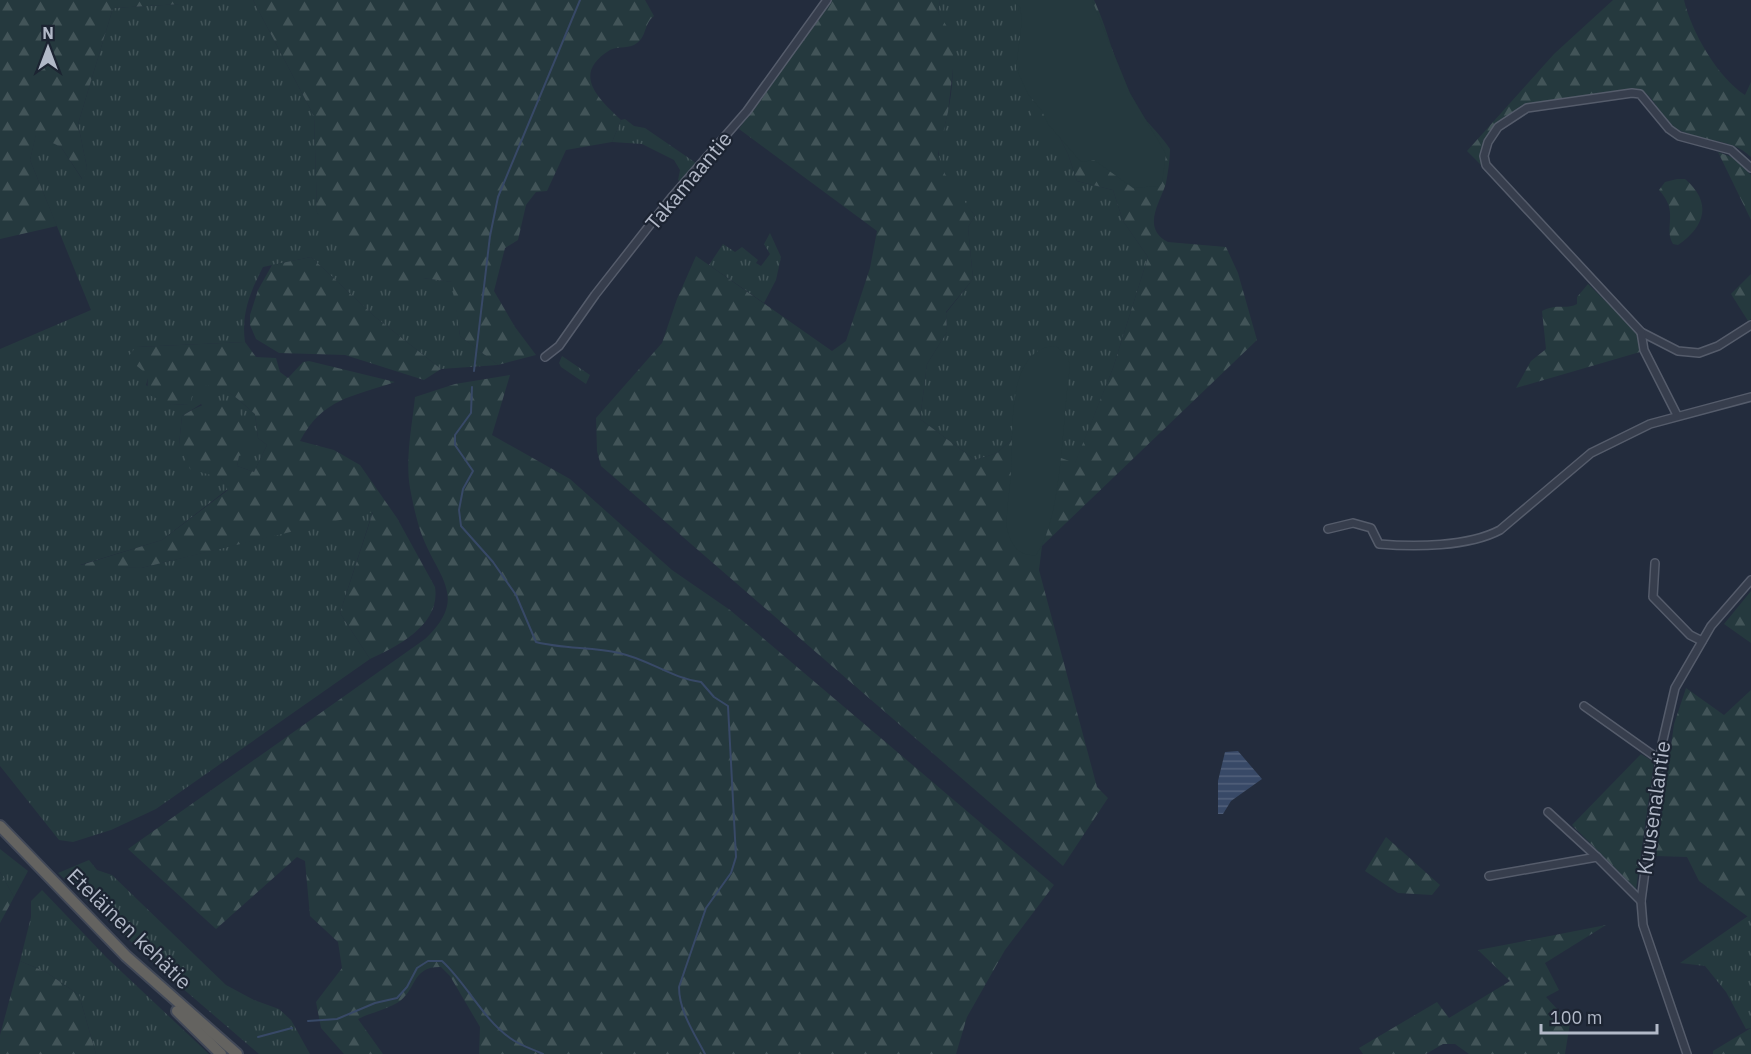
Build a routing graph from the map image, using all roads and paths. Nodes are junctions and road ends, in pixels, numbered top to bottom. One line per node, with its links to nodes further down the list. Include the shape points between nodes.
1 (827, 0): 5 (street, Takamaantie, via 747,111 671,198 559,346)
2 (1751, 168): 4 (street, via 1731,150 1679,136 1640,94 1527,108 1498,127 1488,142 1486,165)
3 (1751, 326): 4 (street, via 1699,353 1678,351)
4 (1641, 332): 7 (street, via 1644,350)
5 (545, 357)
6 (1751, 397): 7 (street)
7 (1677, 415): 8 (street, via 1650,423 1591,453 1500,530 1483,538 1392,545 1379,544 1371,528 1353,523)
8 (1328, 528)
9 (1655, 563): 11 (street, via 1653,597)
10 (1751, 580): 11 (street, Kuusenalantie)
11 (1702, 641): 13 (street, Kuusenalantie, via 1675,688)
12 (1584, 706): 13 (street)
13 (1660, 760): 18 (street, Kuusenalantie)
14 (1548, 812): 16 (street)
15 (0, 826): 19 (highway, Eteläinen kehätie)
16 (1596, 857): 17 (street); 18 (street)
17 (1489, 876)
18 (1641, 901): 22 (street, Kuusenalantie, via 1642,925)
19 (126, 956): 20 (highway); 21 (highway, Eteläinen kehätie)
20 (221, 1054)
21 (237, 1054)
22 (1687, 1054)

